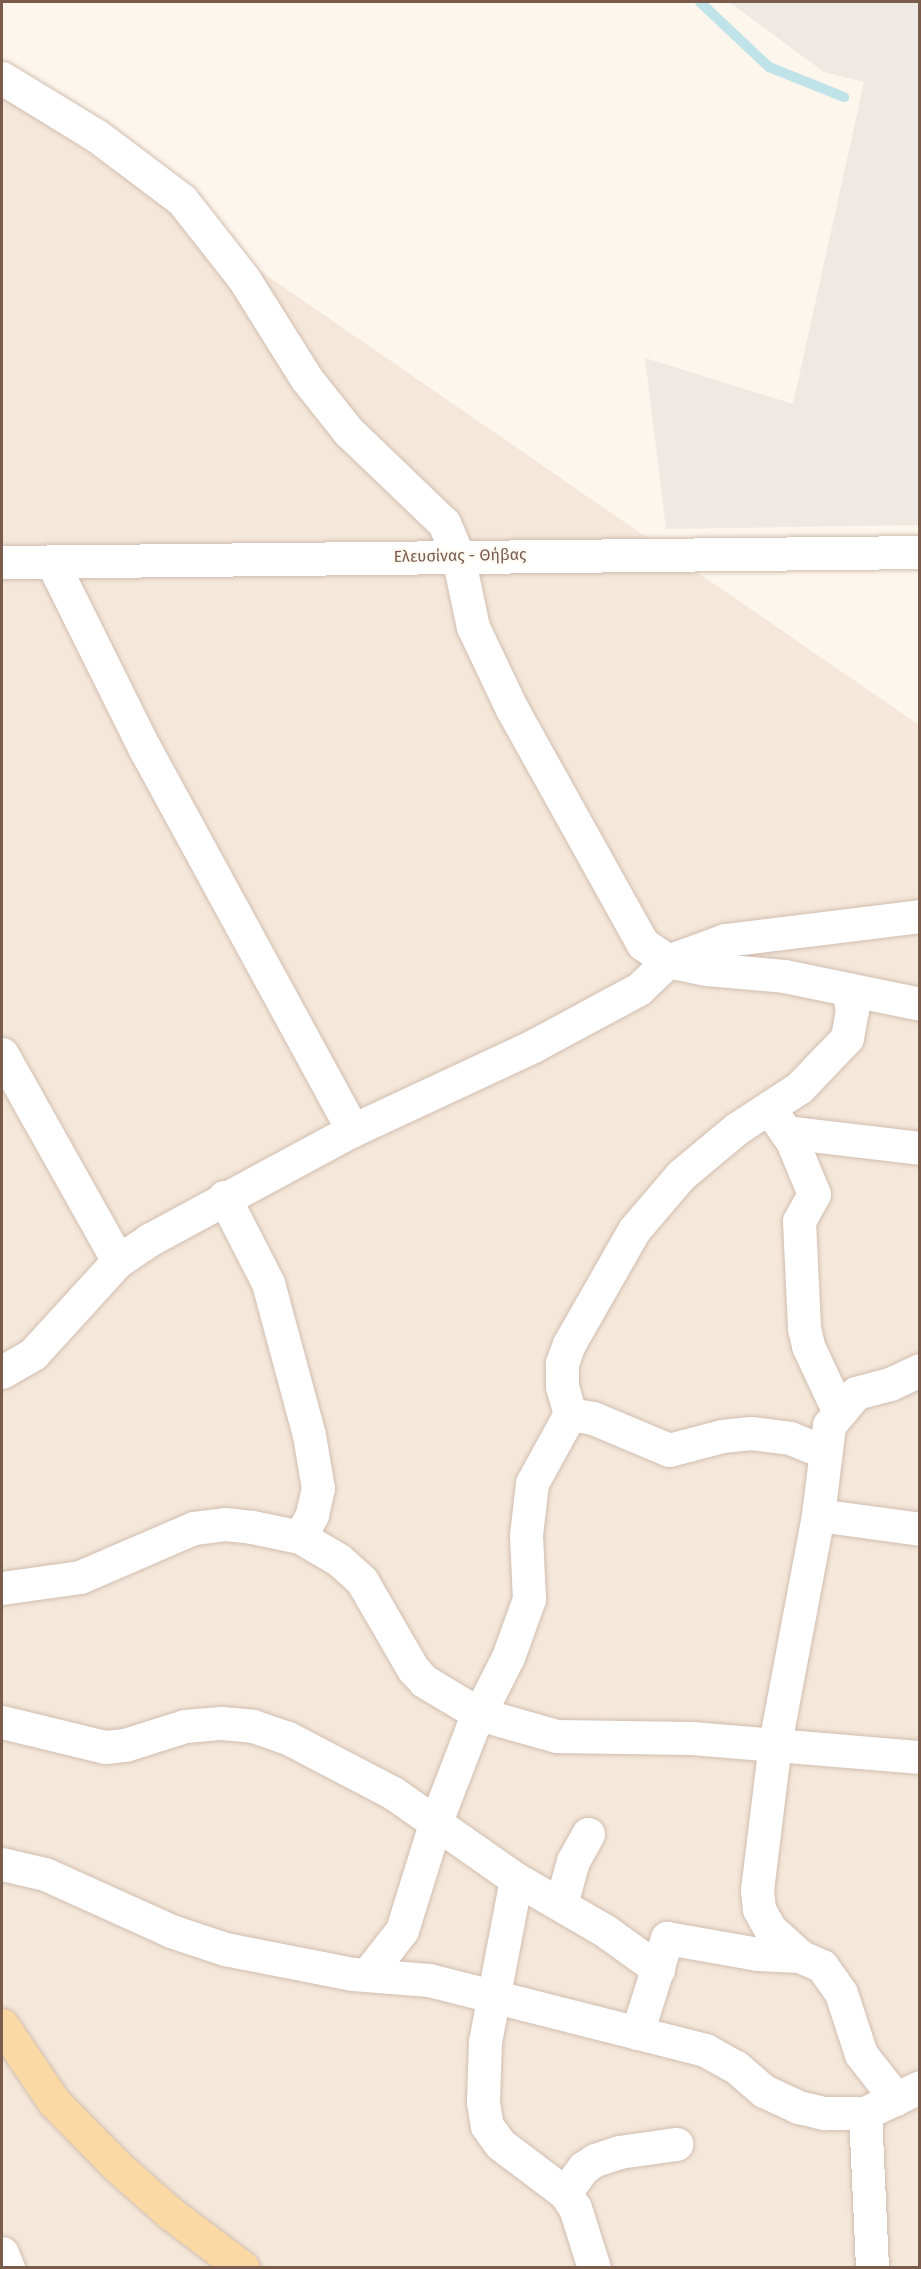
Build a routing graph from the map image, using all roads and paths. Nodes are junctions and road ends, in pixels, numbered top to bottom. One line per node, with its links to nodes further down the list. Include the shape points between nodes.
1 (2, 78): 3 (street, via 117,149 182,200 244,279 306,378 348,431 444,523)
2 (920, 552): 3 (street, Ελευσίνας - Θήβας)
3 (458, 556): 5 (street, Ελευσίνας - Θήβας); 7 (street, via 473,627 512,709 643,944)
4 (2, 562): 5 (street, Ελευσίνας - Θήβας)
5 (52, 562): 12 (street, via 145,749)
6 (920, 916): 7 (street, via 725,940)
7 (668, 961): 8 (street); 12 (street, via 639,989 533,1046)
8 (848, 989): 9 (street); 11 (street, via 852,1011 848,1038 800,1088)
9 (920, 1004)
10 (2, 1054): 15 (street)
11 (777, 1120): 13 (street); 18 (street, via 814,1194 799,1221 804,1328 808,1346); 19 (street, via 710,1149 681,1175 634,1230 585,1314 562,1363 562,1386)
12 (353, 1130): 14 (street)
13 (920, 1148)
14 (224, 1197): 15 (street); 23 (street, via 268,1283 309,1435 318,1488 312,1515)
15 (118, 1261): 17 (street, via 52,1337 33,1354)
16 (920, 1370): 18 (street, via 890,1384 856,1393)
17 (2, 1372)
18 (838, 1410): 20 (street, via 829,1425)
19 (570, 1414): 20 (street, via 593,1418 669,1450 751,1433 790,1438); 25 (street, via 532,1483 526,1535 529,1599 508,1657)
20 (824, 1452): 21 (street)
21 (818, 1515): 22 (street); 27 (street)
22 (920, 1529)
23 (300, 1537): 24 (street, via 225,1524 194,1528 80,1577); 25 (street, via 323,1547 362,1581 413,1669 424,1681)
24 (2, 1588)
25 (479, 1714): 27 (street, via 557,1736); 29 (street)
26 (2, 1722): 29 (street, via 105,1747 125,1745 185,1726 253,1726 335,1760 393,1793)
27 (775, 1743): 28 (street); 34 (street, via 757,1890 759,1909 770,1929)
28 (920, 1756)
29 (435, 1824): 32 (street); 36 (street, via 402,1930)
30 (588, 1834): 33 (street, via 573,1861)
31 (2, 1864): 36 (street, via 45,1874 171,1931 225,1948)
32 (516, 1879): 33 (street); 37 (street)
33 (561, 1904): 35 (street)
34 (800, 1956): 35 (street, via 758,1954 667,1938); 40 (street, via 822,1966 841,1993 861,2054)
35 (658, 1969): 39 (street)
36 (367, 1975): 37 (street, via 429,1980)
37 (493, 1998): 39 (street); 43 (street, via 484,2064 483,2102 488,2126 500,2144)
38 (2, 2025): 46 (main road, via 54,2102 170,2213)
39 (638, 2033): 41 (street, via 705,2050 736,2067 764,2091 798,2107 825,2113)
40 (908, 2093): 41 (street)
41 (865, 2113): 48 (street)
42 (676, 2144): 43 (street, via 638,2148 595,2160 582,2168)
43 (565, 2193): 47 (street, via 575,2208)
44 (2, 2253): 45 (street)
45 (8, 2268)
46 (243, 2268)
47 (594, 2268)
48 (872, 2268)

